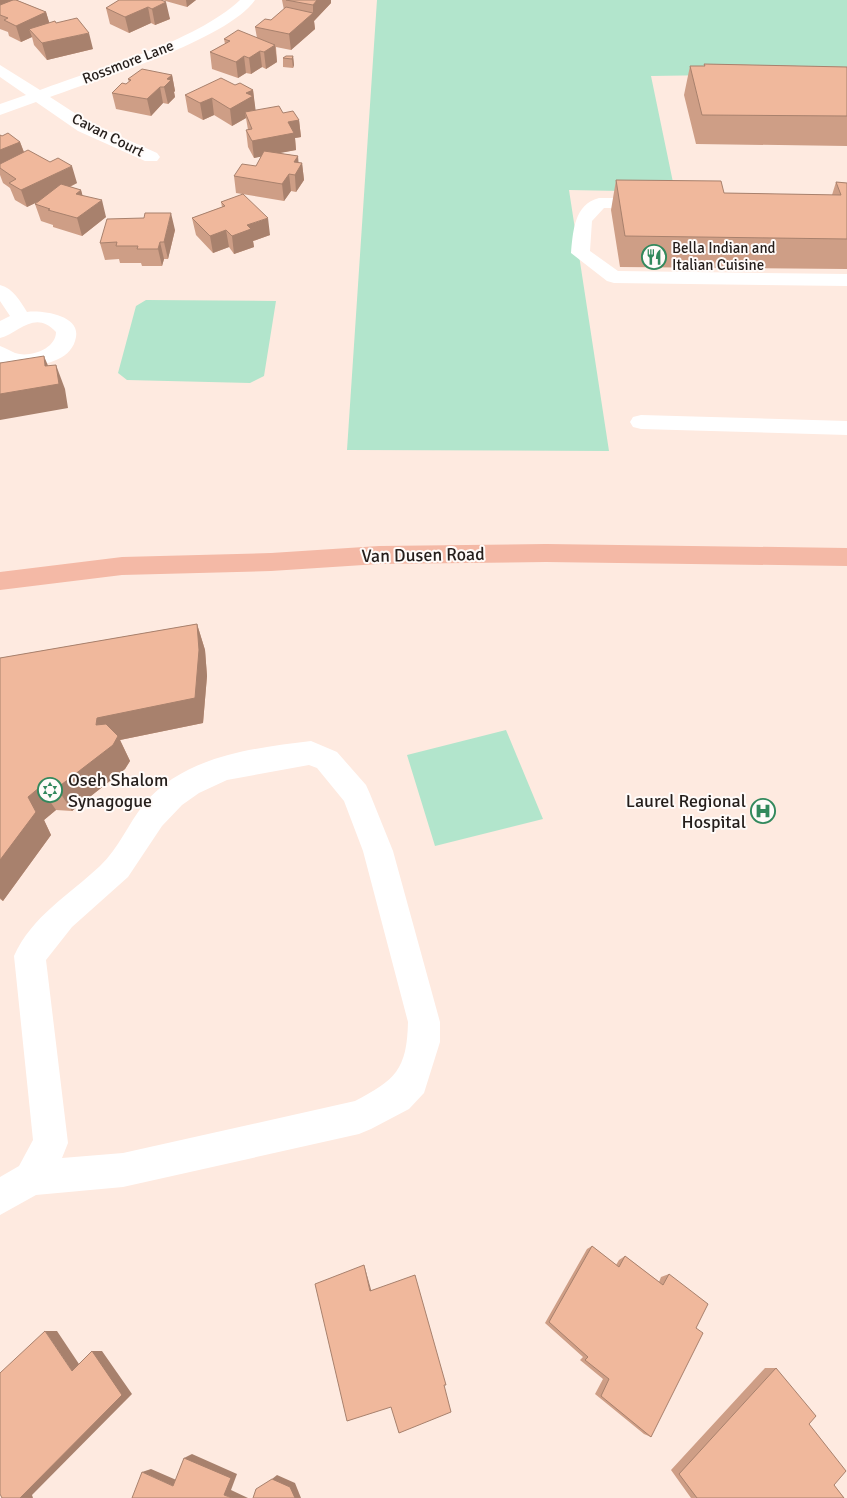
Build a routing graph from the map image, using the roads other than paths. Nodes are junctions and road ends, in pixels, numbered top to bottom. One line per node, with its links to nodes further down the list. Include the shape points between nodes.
1 (248, 0): 3 (street, Rossmore Lane, via 233,14 173,46)
2 (0, 70): 3 (street, Cavan Court)
3 (40, 96): 4 (street, Rossmore Lane); 5 (street, Cavan Court, via 84,127)
4 (0, 110)
5 (151, 157)
6 (662, 203): 7 (street, via 599,203 583,220 580,253 614,277)
7 (847, 280)
8 (0, 292): 9 (street, via 9,299)
9 (22, 319): 10 (street); 11 (street, via 44,317 54,320 66,330 63,344 35,359 12,359)
10 (0, 332)
11 (0, 353)
12 (641, 422): 13 (street)
13 (847, 428)
14 (847, 557): 15 (main road, Van Dusen Road, via 546,553 379,555 122,566)
15 (0, 581)
16 (31, 1178): 16 (street, via 51,1143 30,956 59,919 126,859 156,812 198,777 273,758 311,754 327,760 356,794 378,851 414,983 424,1022 424,1042 412,1081 397,1097 360,1118 123,1170); 17 (street)
17 (0, 1196)

